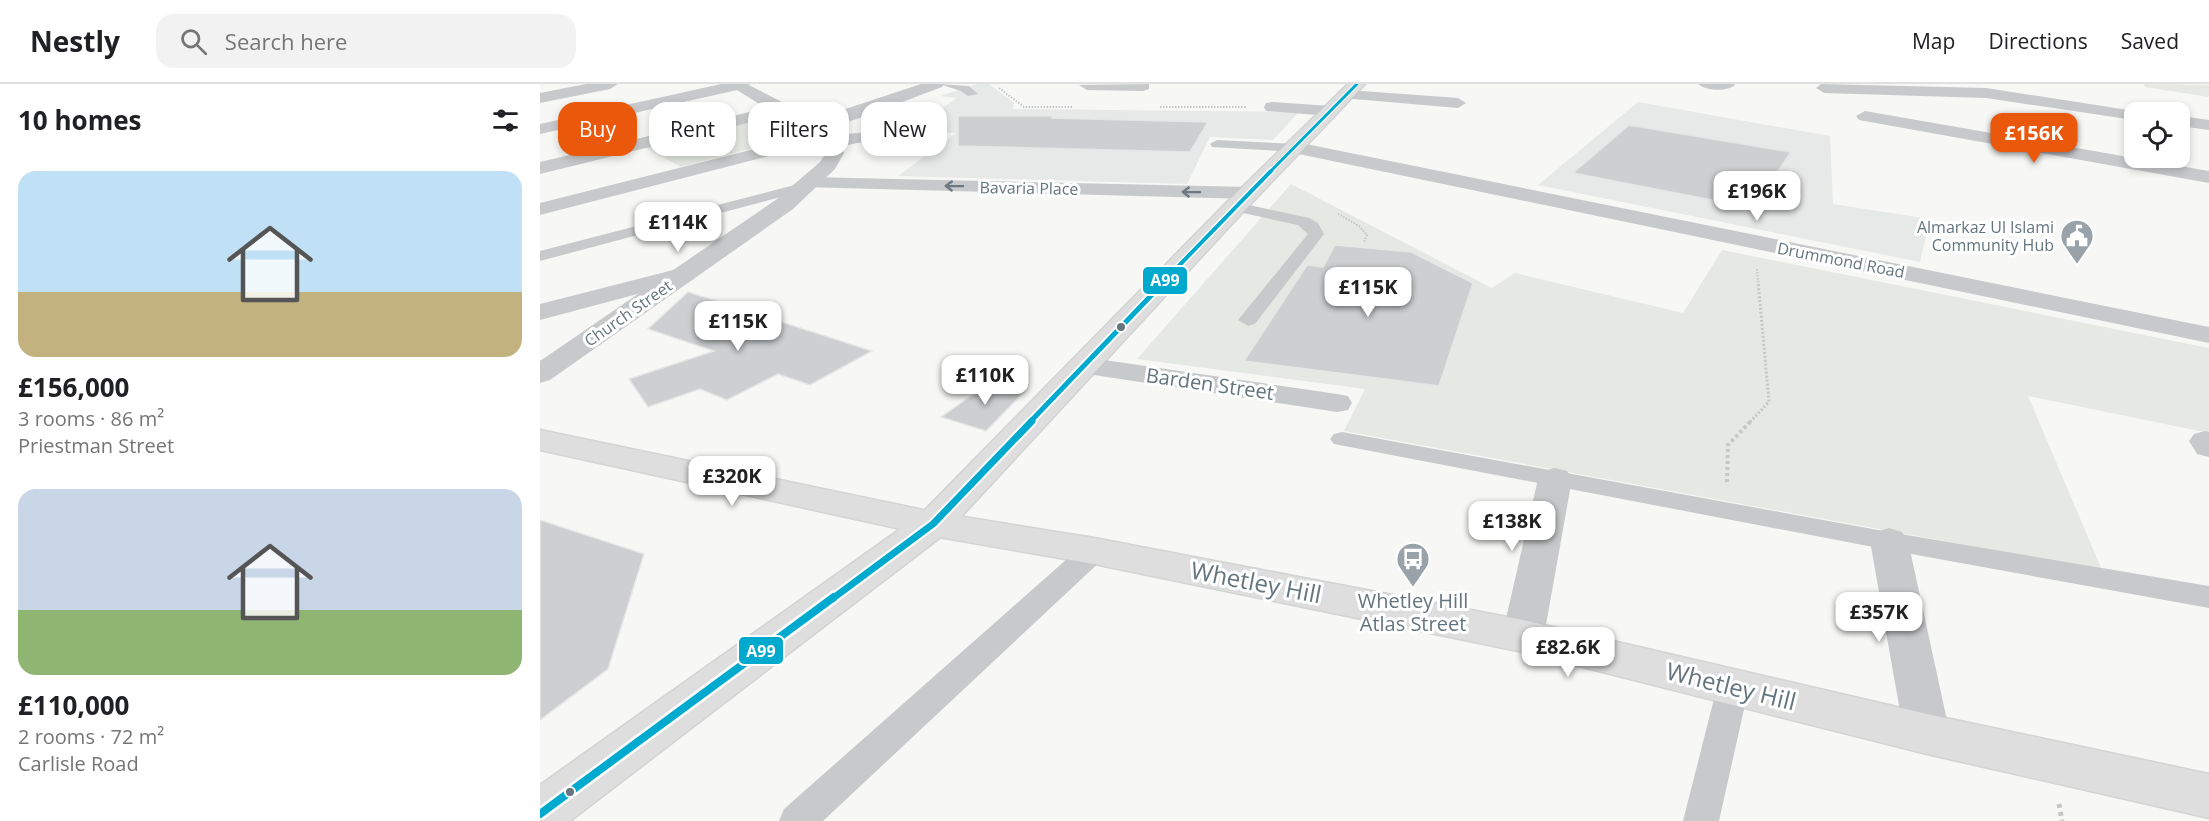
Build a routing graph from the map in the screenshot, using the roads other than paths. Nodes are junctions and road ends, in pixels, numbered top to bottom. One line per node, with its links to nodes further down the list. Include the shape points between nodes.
1 (610, 84): 13 (street)
2 (738, 84): 14 (street); 23 (street)
3 (936, 84): 18 (street)
4 (945, 84): 11 (lane, via 965,88)
5 (1706, 84): 10 (street)
6 (1087, 85): 7 (street)
7 (1116, 85): 8 (street)
8 (1143, 86)
9 (1822, 86): 17 (street, via 1986,93)
10 (1729, 88)
11 (972, 94)
12 (1346, 96): 15 (street); 16 (street); 25 (main road)
13 (540, 98)
14 (770, 102)
15 (1458, 103)
16 (1272, 107)
17 (2124, 114)
18 (849, 116)
19 (1865, 116): 29 (street)
20 (748, 117): 28 (street)
21 (2190, 122): 22 (street)
22 (2209, 124)
23 (540, 129)
24 (1217, 144): 25 (lane)
25 (1296, 148): 31 (main road); 37 (street, Drummond Road)
26 (748, 154): 32 (street)
27 (833, 156): 30 (street, Church Street)
28 (540, 168)
29 (2209, 177)
30 (808, 185): 31 (street, Bavaria Place, one-way to 30); 33 (lane); 34 (street, Church Street)
31 (1242, 200): 36 (lane, via 1303,221 1316,234); 38 (main road)
32 (540, 209)
33 (540, 256)
34 (685, 274): 35 (street); 39 (street, Church Street)
35 (540, 312)
36 (1248, 320)
37 (2209, 335)
38 (1084, 366): 40 (street, Barden Street); 44 (main road)
39 (540, 374)
40 (1337, 403)
41 (1342, 439): 43 (lane)
42 (540, 440): 44 (main road, Whetley Hill)
43 (1555, 479): 45 (lane); 48 (street)
44 (933, 524): 46 (main road, Whetley Hill); 52 (main road)
45 (1889, 541): 47 (lane); 50 (street)
46 (1094, 551): 48 (main road, Whetley Hill); 53 (lane)
47 (2209, 597)
48 (1523, 636): 49 (main road, Whetley Hill)
49 (1733, 687): 50 (main road, Whetley Hill); 54 (lane)
50 (1927, 734): 51 (main road, Whetley Hill)
51 (2209, 796)
52 (540, 814)
53 (797, 821)
54 (1701, 821)

